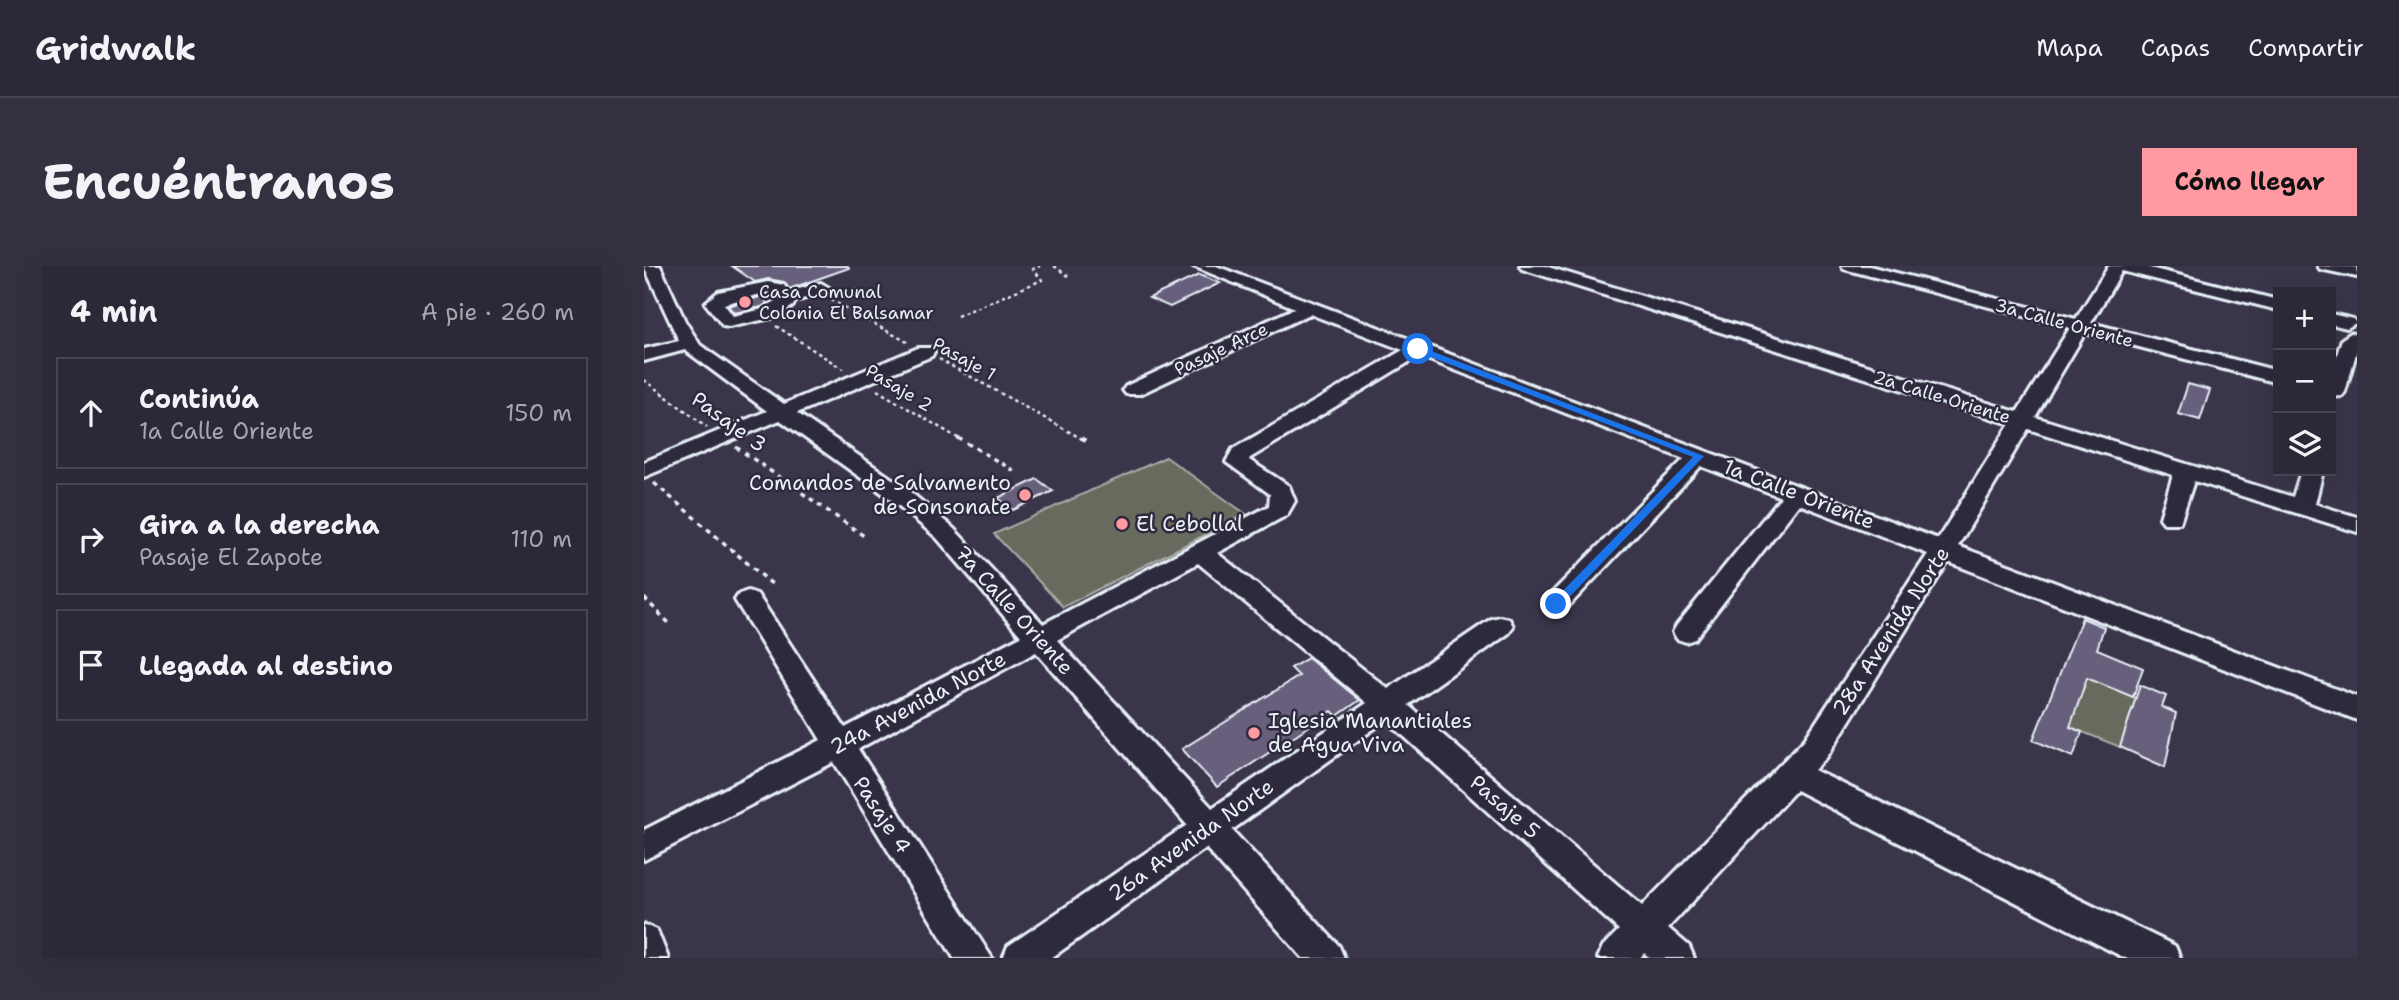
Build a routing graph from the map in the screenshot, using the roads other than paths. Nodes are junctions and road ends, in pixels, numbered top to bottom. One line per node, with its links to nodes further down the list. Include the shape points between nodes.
1 (652, 266): 8 (street, 7a Calle Oriente)
2 (1201, 266): 12 (street, 1a Calle Oriente)
3 (1528, 266): 27 (street, 2a Calle Oriente)
4 (1850, 266): 15 (street, 3a Calle Oriente)
5 (2120, 266): 11 (street); 15 (street, 28a Avenida Norte)
6 (2326, 266): 7 (street)
7 (2357, 272)
8 (652, 289): 14 (street, 7a Calle Oriente)
9 (825, 294): 10 (street)
10 (785, 298): 13 (street, via 787,302 778,310 737,321 724,320); 13 (street, via 774,288 760,288 716,299)
11 (2273, 304)
12 (1310, 308): 18 (street, 1a Calle Oriente); 23 (street, Pasaje Arce)
13 (717, 311): 14 (street)
14 (676, 321): 17 (street, 7a Calle Oriente)
15 (2080, 327): 22 (street, 3a Calle Oriente); 27 (street, 28a Avenida Norte)
16 (2343, 327): 21 (street)
17 (687, 344): 20 (street); 26 (street, 7a Calle Oriente)
18 (1418, 349): 28 (street); 29 (street, 1a Calle Oriente)
19 (925, 352): 26 (street)
20 (644, 355)
21 (2336, 372)
22 (2273, 376)
23 (1133, 390)
24 (2336, 392): 25 (street)
25 (2357, 398)
26 (779, 413): 30 (street); 44 (street, 7a Calle Oriente, via 923,512)
27 (2020, 421): 31 (street, 2a Calle Oriente); 38 (street, 28a Avenida Norte)
28 (1250, 447): 35 (street, via 1237,462 1281,491 1283,501 1279,510)
29 (1699, 456): 33 (street, 1a Calle Oriente); 41 (street)
30 (644, 472)
31 (2185, 472): 34 (street, 2a Calle Oriente); 36 (street)
32 (2311, 476): 34 (street)
33 (1796, 493): 38 (street, 1a Calle Oriente); 43 (street)
34 (2302, 508): 37 (street, 2a Calle Oriente)
35 (1264, 517): 39 (street, 24a Avenida Norte)
36 (2172, 517)
37 (2357, 525)
38 (1944, 549): 46 (street, 1a Calle Oriente); 48 (street, 28a Avenida Norte)
39 (1200, 552): 44 (street, 24a Avenida Norte); 45 (street, Pasaje 5)
40 (761, 592): 47 (street, Pasaje 4)
41 (1556, 604)
42 (1500, 626): 45 (street, 26a Avenida Norte)
43 (1686, 632)
44 (1038, 638): 47 (street, 24a Avenida Norte); 49 (street, 7a Calle Oriente)
45 (1387, 704): 49 (street, 26a Avenida Norte); 51 (street, Pasaje 5)
46 (2357, 709)
47 (837, 746): 50 (street, 24a Avenida Norte); 54 (street, Pasaje 4)
48 (1794, 774): 51 (street, 28a Avenida Norte); 59 (street)
49 (1211, 826): 55 (street, 26a Avenida Norte); 56 (street, 7a Calle Oriente)
50 (644, 846)
51 (1645, 929): 57 (street, 28a Avenida Norte); 58 (street, Pasaje 5)
52 (644, 942): 53 (street)
53 (650, 958)
54 (974, 958)
55 (1021, 958)
56 (1326, 958)
57 (1616, 958)
58 (1676, 958)
59 (2162, 958)

